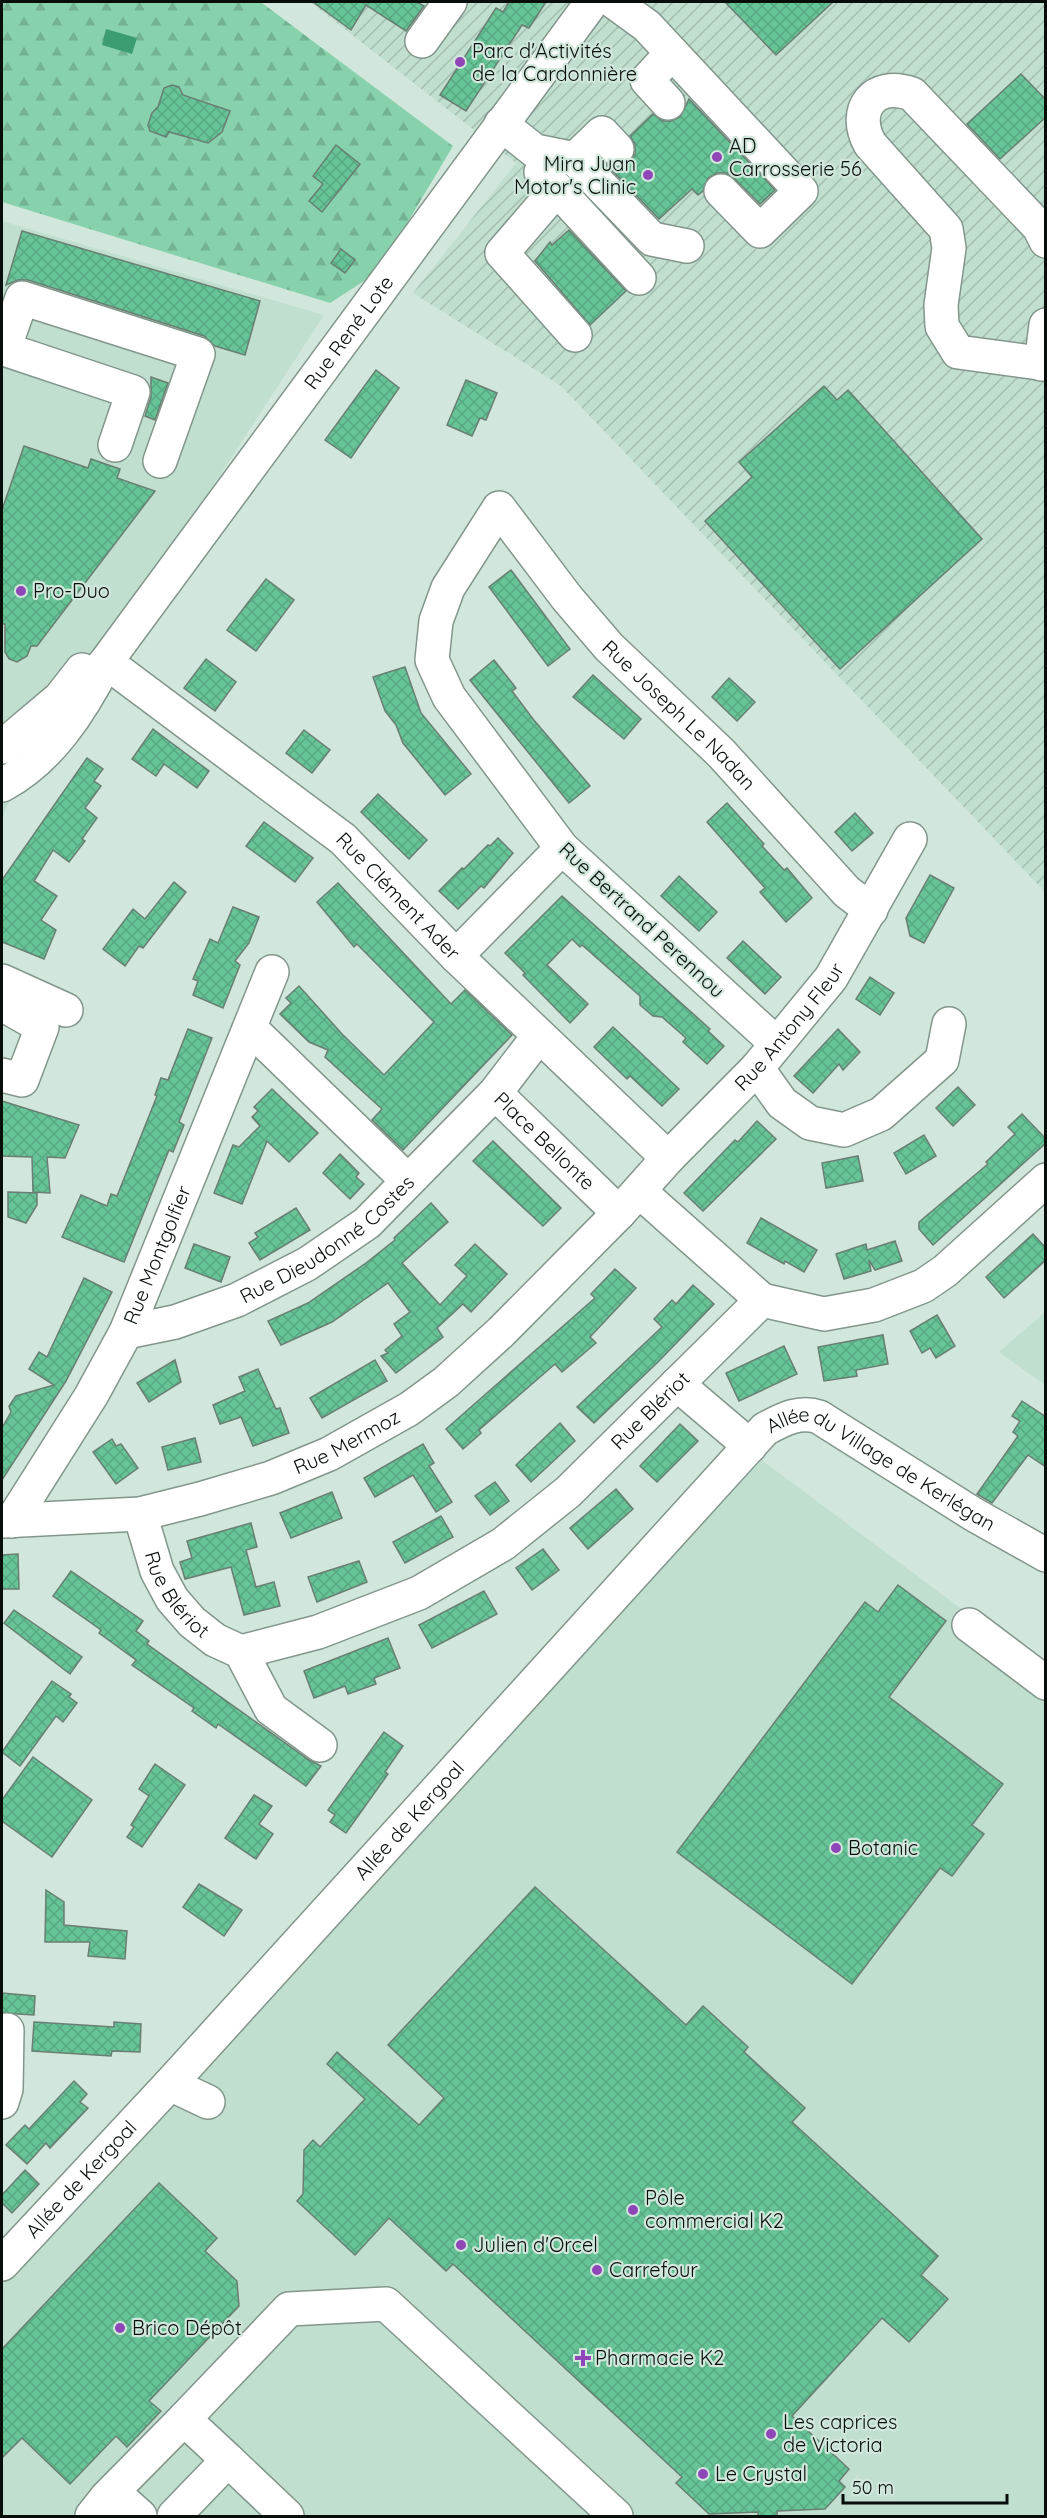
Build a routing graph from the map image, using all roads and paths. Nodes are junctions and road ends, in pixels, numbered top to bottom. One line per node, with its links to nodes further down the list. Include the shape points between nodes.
1 (592, 2): 7 (street, Rue René Lote)
2 (614, 2): 5 (street, via 648,26)
3 (445, 3): 4 (street)
4 (422, 41)
5 (672, 53): 6 (street, via 647,80); 12 (street, via 801,191 759,231)
6 (668, 102)
7 (501, 124): 9 (street); 22 (street, Rue René Lote)
8 (617, 149): 10 (street, via 602,133)
9 (535, 150): 10 (street); 11 (street, via 540,171)
10 (575, 159): 14 (street, via 652,239)
11 (557, 189): 15 (street); 17 (street, via 502,253)
12 (722, 191)
13 (1046, 241): 18 (street, via 1039,227 912,94 890,89 870,100 862,128 870,144 946,229 949,248 942,326 958,352)
14 (687, 246)
15 (639, 278)
16 (1046, 325): 18 (street)
17 (575, 334)
18 (1043, 364)
19 (115, 445): 20 (street, via 133,392 4,349 22,298 198,354)
20 (160, 460)
21 (500, 508): 27 (street, Rue Bertrand Perennou, via 448,588 436,621 432,660 449,697); 28 (street, Rue Joseph Le Nadan, via 609,647 722,753 847,892)
22 (106, 662): 23 (street, via 81,670 60,698); 24 (street, via 45,733); 25 (street, Rue René Lote, via 89,694 42,756); 29 (street, Rue Clément Ader, via 343,839)
23 (2, 747)
24 (2, 766)
25 (2, 785)
26 (910, 839): 28 (street, Rue Antony Fleur)
27 (562, 848): 29 (street); 37 (street, Rue Bertrand Perennou)
28 (871, 909): 37 (street, Rue Antony Fleur, via 831,978)
29 (456, 957): 36 (street, Rue Clément Ader)
30 (272, 972): 35 (street, Rue Montgolfier)
31 (2, 981): 33 (street)
32 (2, 1004): 38 (street, via 42,1027 22,1080)
33 (66, 1010)
34 (949, 1024): 37 (street, Rue Bertrand Perennou, via 942,1060 881,1114 844,1130 810,1123 782,1103)
35 (250, 1028): 42 (street); 45 (street, Rue Montgolfier)
36 (538, 1037): 39 (street, Place Bellonte); 40 (street, Rue Clément Ader)
37 (766, 1056): 40 (street, Rue Antony Fleur)
38 (2, 1075)
39 (495, 1094): 42 (street, Rue Dieudonné Costes); 43 (street, Place Bellonte)
40 (668, 1158): 43 (street, Rue Antony Fleur)
41 (1046, 1180): 44 (street, via 945,1271 902,1296 824,1314)
42 (408, 1181): 45 (street, Rue Dieudonné Costes, via 367,1223 307,1264 237,1300 175,1322)
43 (629, 1202): 44 (street); 48 (street, Rue Mermoz, via 501,1332 410,1409 329,1454 271,1478)
44 (762, 1300): 46 (street, Rue Blériot)
45 (126, 1332): 49 (street, Rue Montgolfier, via 91,1396)
46 (677, 1384): 47 (street); 53 (street, Rue Blériot, via 568,1492 503,1544 419,1593 318,1632)
47 (750, 1446): 50 (street, Allée du Village de Kerlégan, via 765,1429 788,1417 812,1414); 57 (street, Allée de Kergoal)
48 (140, 1514): 49 (street, Rue Mermoz); 53 (street, Rue Blériot, via 157,1571 172,1599 215,1640)
49 (7, 1521)
50 (1031, 1537): 51 (street, Allée du Village de Kerlégan)
51 (1046, 1555)
52 (969, 1625): 54 (street)
53 (241, 1652): 55 (street, via 271,1709)
54 (1046, 1683)
55 (320, 1745)
56 (7, 2030): 58 (street, via 6,2089)
57 (170, 2084): 59 (street); 60 (street, Allée de Kergoal)
58 (2, 2102)
59 (208, 2102)
60 (2, 2264)
61 (184, 2419): 62 (street); 63 (street); 68 (street, via 289,2309 386,2304)
62 (228, 2460): 66 (street); 67 (street)
63 (112, 2492): 64 (street); 65 (street)
64 (92, 2517)
65 (140, 2517)
66 (174, 2517)
67 (287, 2517)
68 (616, 2517)

